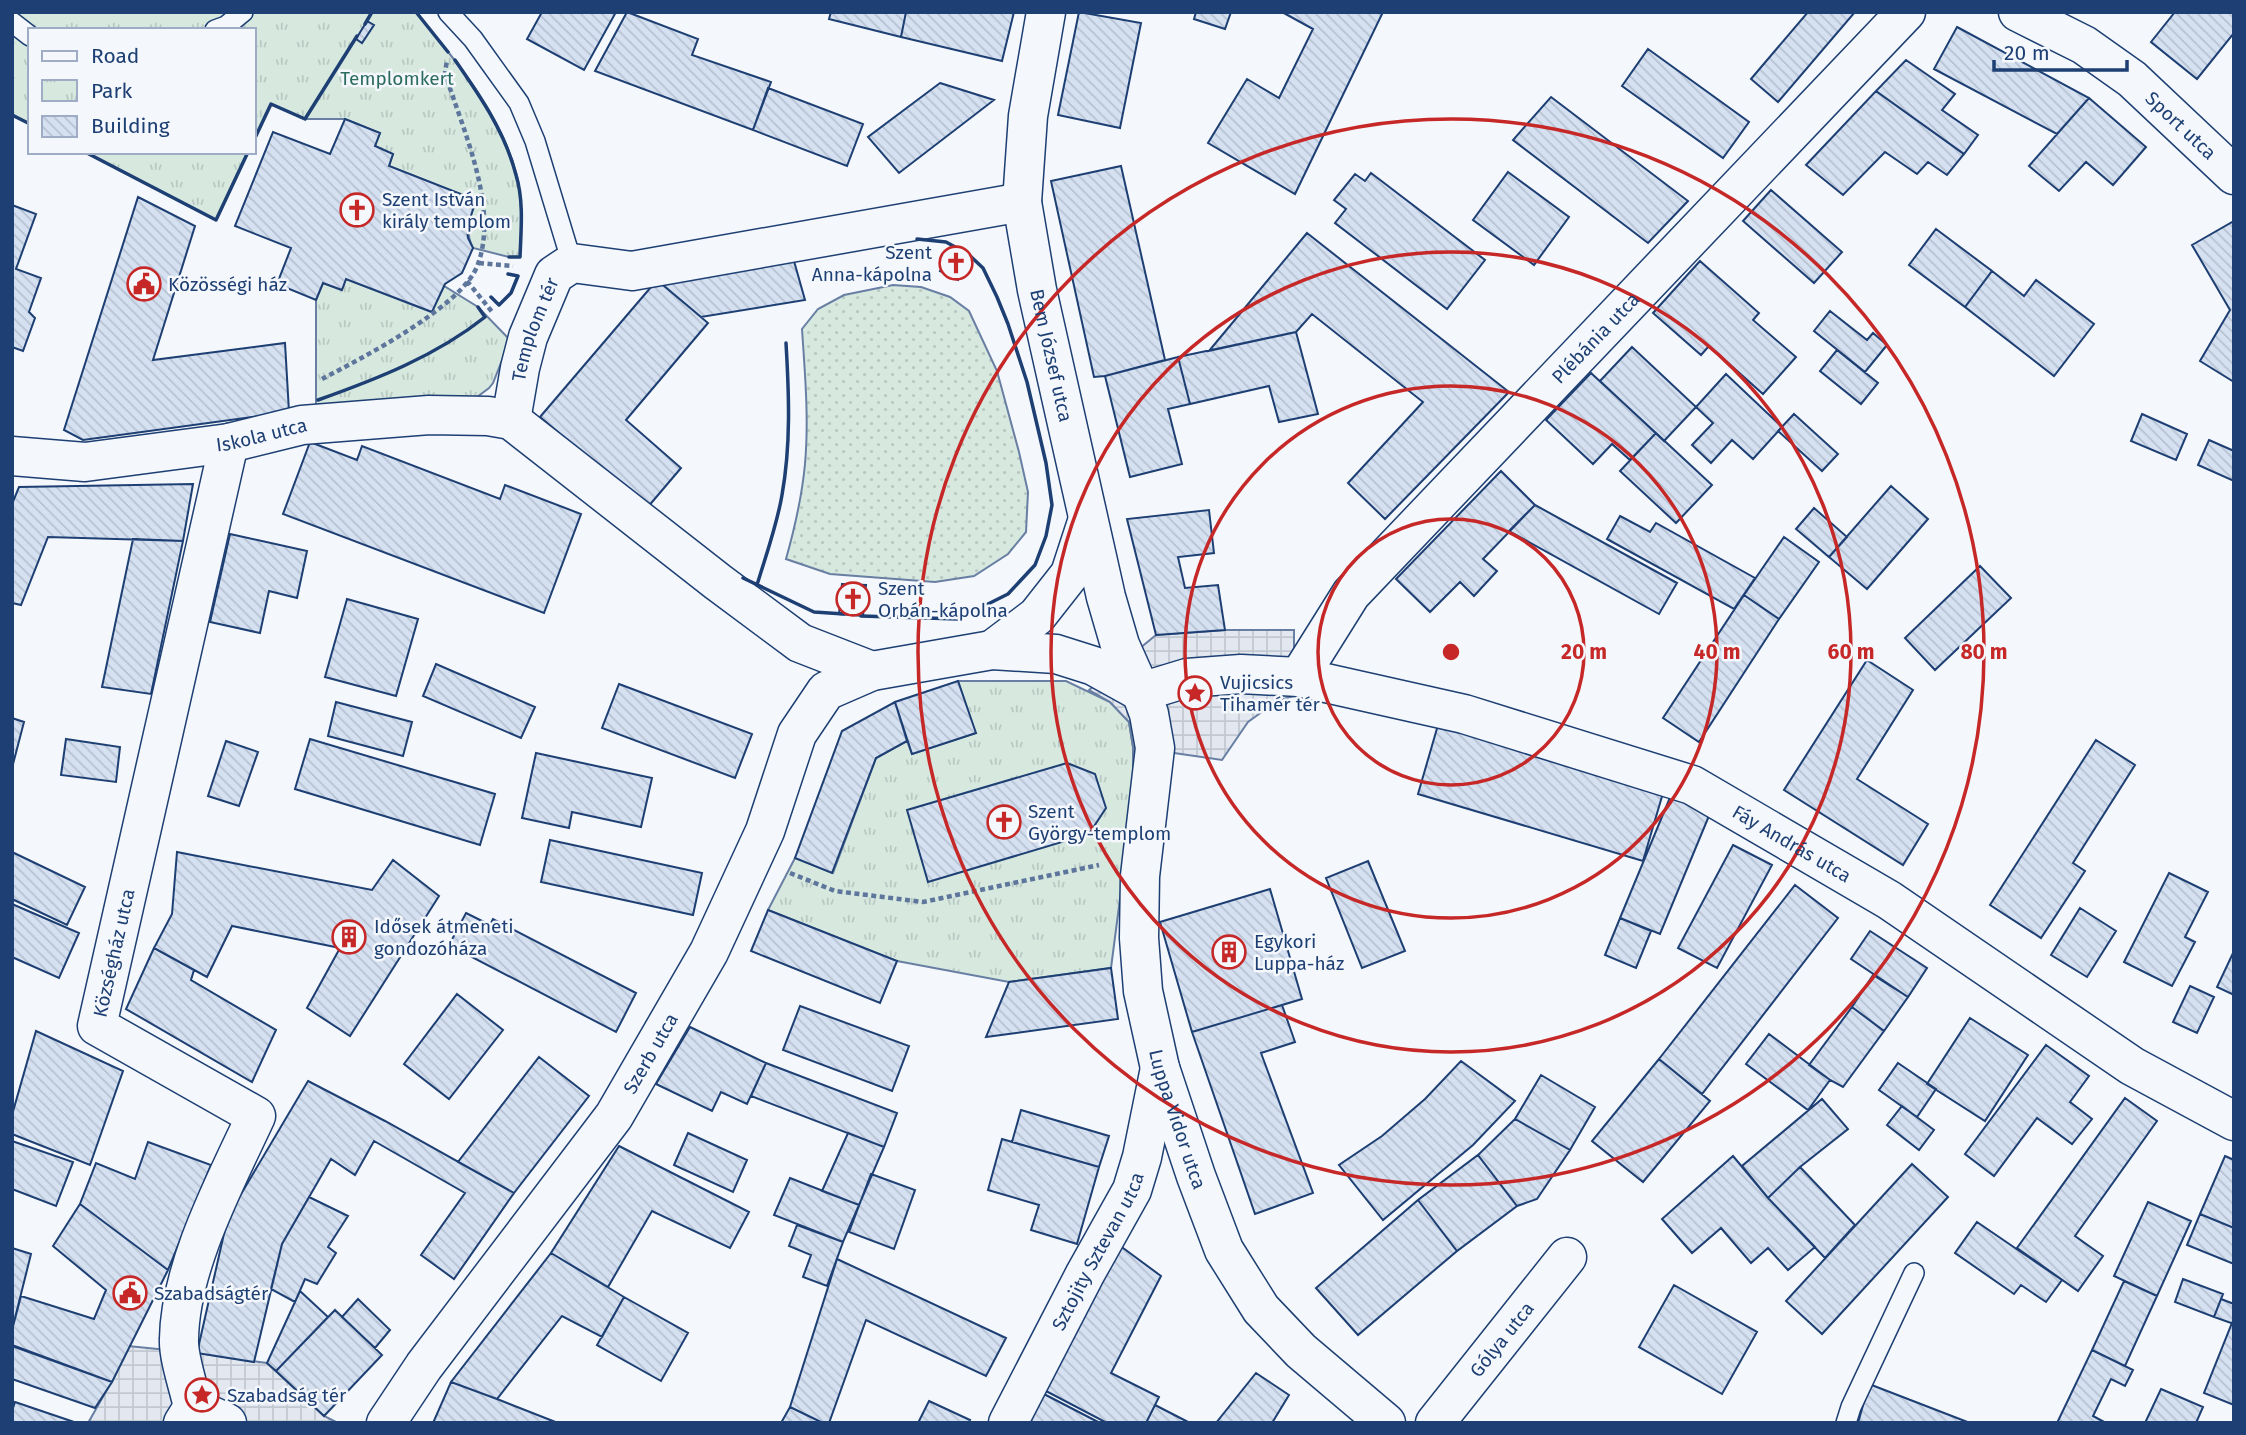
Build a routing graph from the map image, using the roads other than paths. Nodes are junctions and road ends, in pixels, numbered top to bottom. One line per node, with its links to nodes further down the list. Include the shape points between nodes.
1 (243, 12): 7 (lane)
2 (448, 12): 11 (lane, via 519,103)
3 (1046, 12): 10 (street, Bem József utca, via 1028,116)
4 (1906, 12): 18 (street, Plébánia utca, via 1351,594)
5 (2018, 12): 9 (street, Sport utca, via 2084,45 2132,79)
6 (12, 22): 8 (lane)
7 (220, 28)
8 (28, 34)
9 (2234, 175)
10 (1022, 202): 11 (street, Templom tér, via 632,271); 15 (street, Bem József utca)
11 (572, 263): 12 (street, Templom tér, via 554,275 528,337)
12 (511, 419): 13 (street, Iskola utca, via 429,415 302,425); 17 (street, via 800,643)
13 (229, 443): 14 (street, Iskola utca, via 85,462); 24 (street, Községház utca, via 97,1026 256,1116 200,1243 184,1295 178,1341)
14 (12, 456)
15 (1088, 519): 16 (street, via 1070,574 1037,616); 19 (street, Bem József utca, via 1120,645)
16 (992, 650): 17 (street, Szerb utca); 19 (street, via 1056,654 1094,666)
17 (872, 671): 25 (street, Szerb utca, via 826,691 797,734 765,831 709,952 614,1116)
18 (1299, 677): 19 (street, via 1241,674 1187,678); 21 (street, Fáy András utca, via 1464,714 1692,785 1889,900 2132,1066)
19 (1141, 692): 20 (street, Luppa Vidor utca, via 1155,748 1139,938 1143,991)
20 (1160, 1068): 26 (street, Sztojity Sztevan utca, via 1132,1191); 27 (street, Luppa Vidor utca, via 1224,1250 1261,1309 1301,1351)
21 (2234, 1121)
22 (1567, 1257): 28 (street, Gólya utca)
23 (1914, 1273): 29 (lane)
24 (201, 1418)
25 (386, 1423)
26 (1008, 1423)
27 (1386, 1423)
28 (1435, 1423)
29 (1846, 1423)

